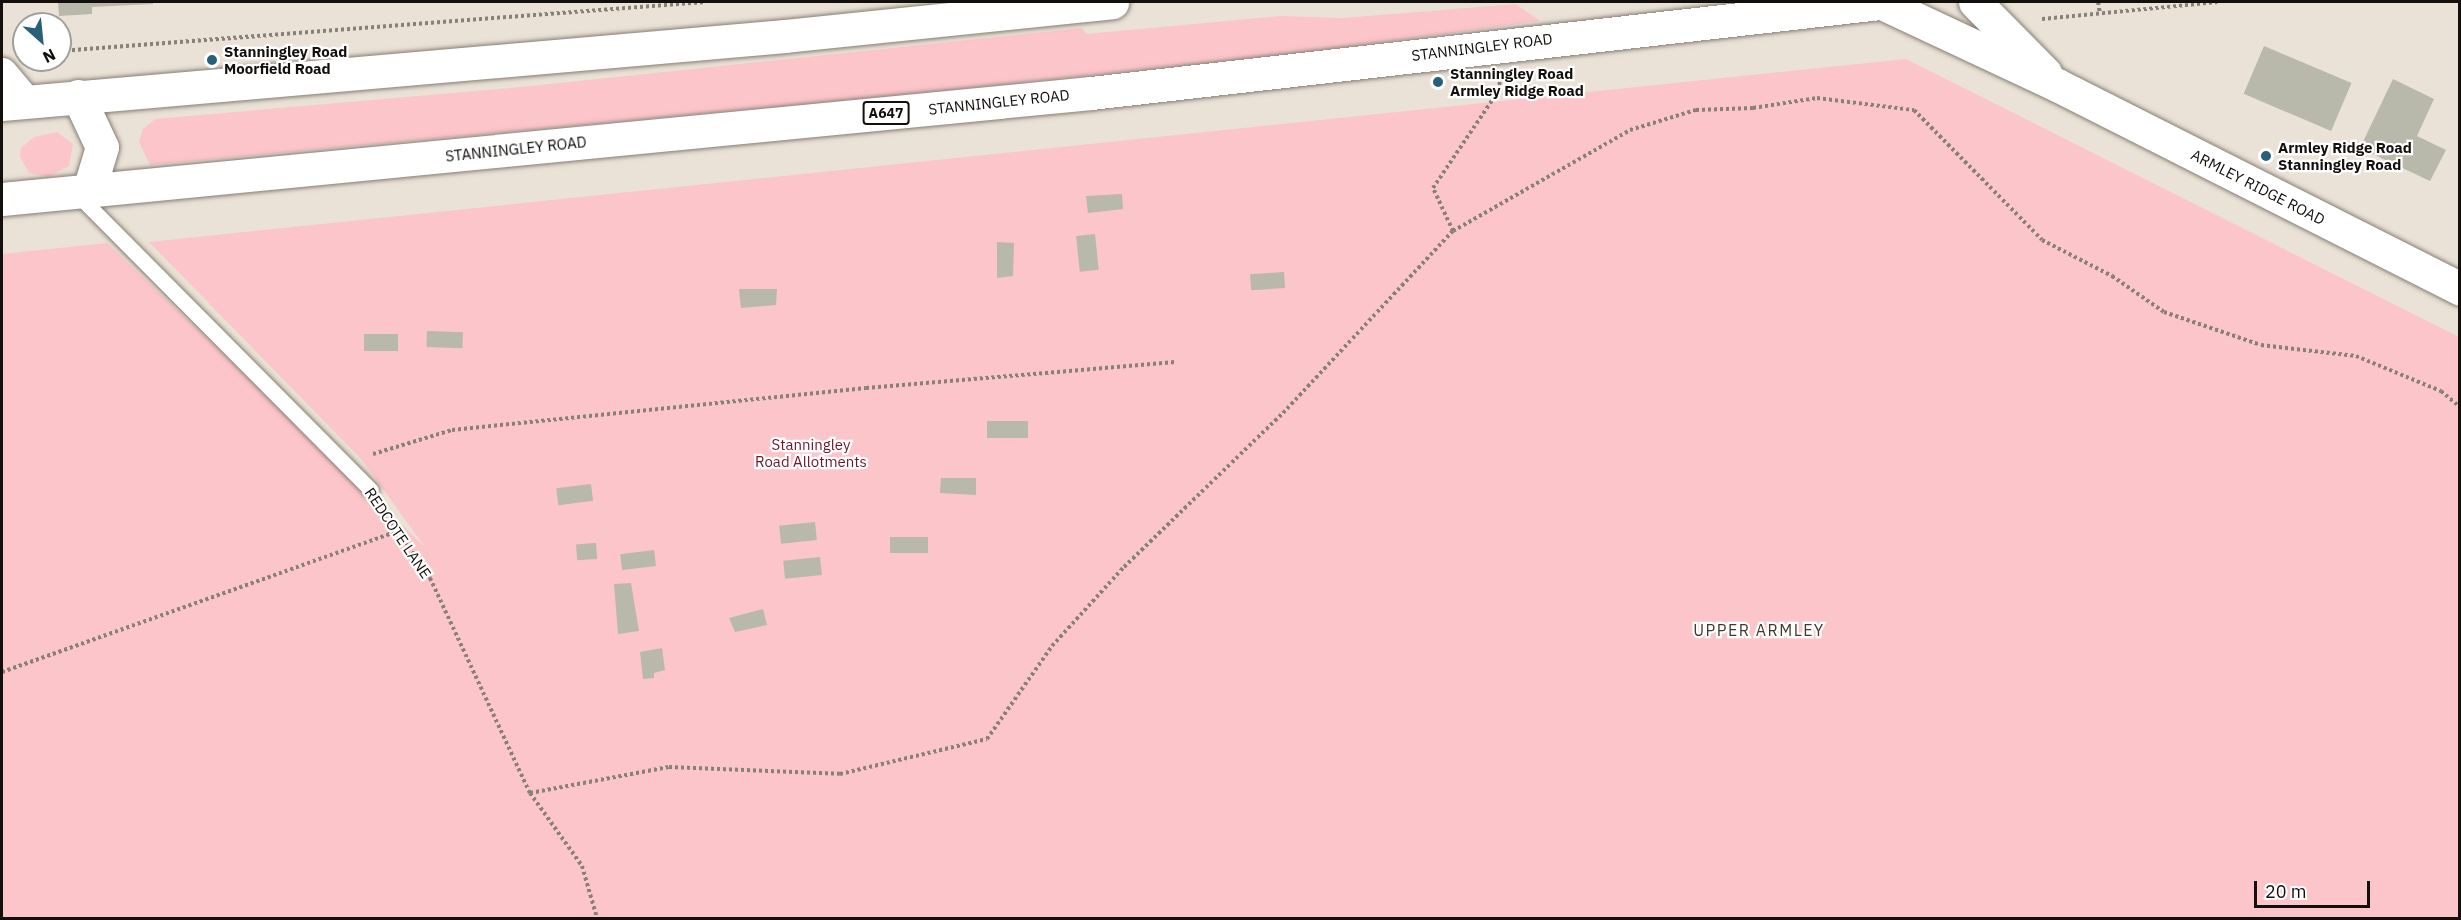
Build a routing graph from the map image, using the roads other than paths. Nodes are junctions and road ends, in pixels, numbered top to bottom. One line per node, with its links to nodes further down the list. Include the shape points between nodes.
1 (1112, 2): 7 (main road, via 785,36)
2 (1884, 2): 4 (main road, STANNINGLEY ROAD / A647); 6 (main road, ARMLEY RIDGE ROAD)
3 (1975, 2): 6 (main road, ARMLEY RIDGE ROAD)
4 (1756, 7): 10 (main road, STANNINGLEY ROAD / A647, via 1091,93)
5 (2, 74): 8 (street)
6 (2057, 85): 11 (main road, ARMLEY RIDGE ROAD)
7 (78, 96): 8 (main road); 10 (main road, via 102,147)
8 (13, 102)
9 (6, 189): 10 (main road, STANNINGLEY ROAD / A647)
10 (82, 191): 12 (lane, REDCOTE LANE)
11 (2460, 289)
12 (371, 490)

